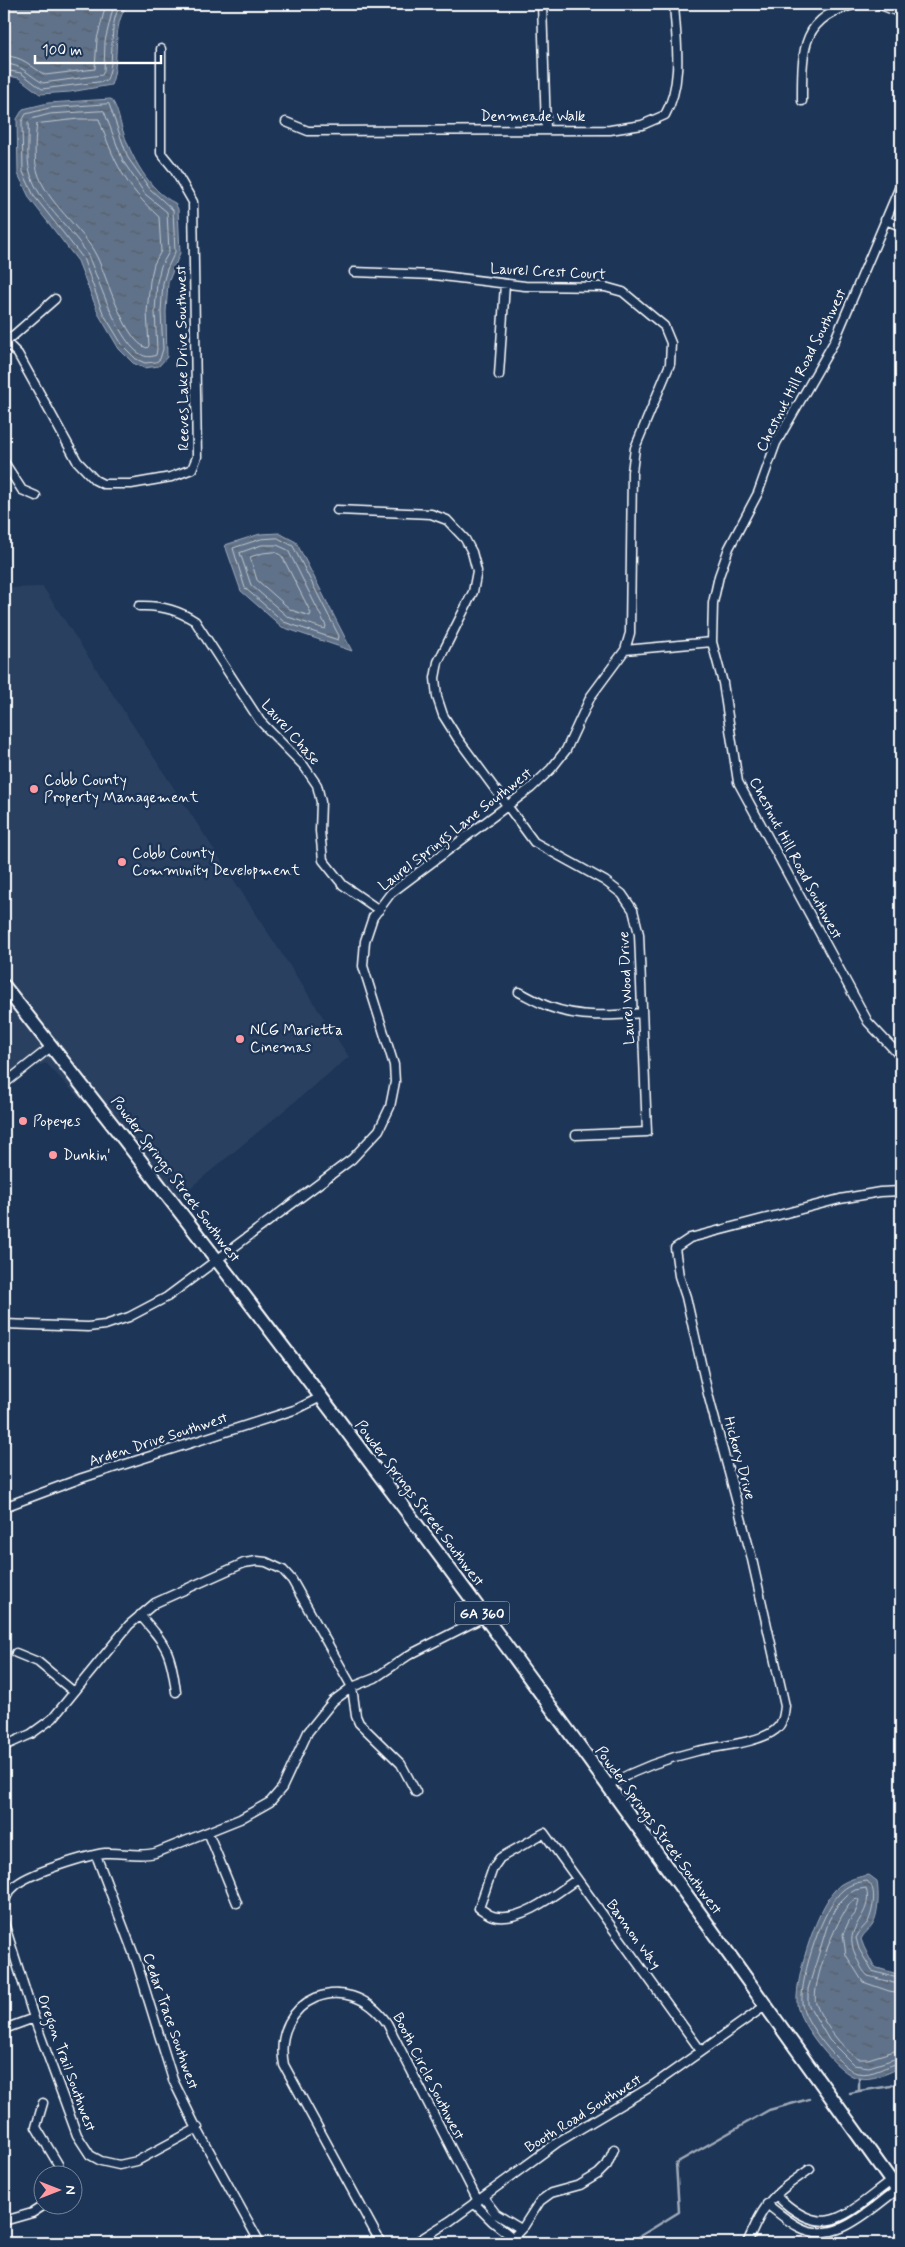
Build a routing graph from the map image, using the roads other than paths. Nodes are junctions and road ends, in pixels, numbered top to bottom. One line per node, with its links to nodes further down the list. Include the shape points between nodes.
1 (542, 4): 9 (street)
2 (674, 4): 9 (street, Denmeade Walk, via 677,62 675,86 665,115 642,125 610,130)
3 (858, 4): 7 (street, via 826,16 812,29 804,49)
4 (878, 4): 5 (street)
5 (901, 12)
6 (161, 50): 15 (street, Reeves Lake Drive Southwest, via 161,153 193,202 197,457 192,469 171,477 131,484 104,484 95,480 77,461 18,354 6,342)
7 (802, 101)
8 (286, 122): 9 (street, Denmeade Walk, via 308,131)
9 (546, 129)
10 (901, 184): 11 (street, Chestnut Hill Road Southwest)
11 (885, 220): 12 (street); 21 (street, Chestnut Hill Road Southwest, via 834,342 776,443 758,492 729,548 713,603)
12 (901, 226)
13 (354, 272): 14 (street, Laurel Crest Court, via 434,275)
14 (505, 284): 16 (street); 22 (street, Laurel Crest Court, via 605,286 623,292 664,326 671,343 670,364 635,448 630,633)
15 (55, 299)
16 (499, 375)
17 (4, 462): 18 (street, via 22,490)
18 (36, 496)
19 (336, 510): 23 (street, Laurel Wood Drive, via 431,514 448,520 465,539 477,571 473,592 438,662 435,678 437,697 458,739)
20 (139, 606): 24 (street, Laurel Chase, via 180,611 195,621 260,721 317,784 321,802 323,860 343,885)
21 (712, 642): 22 (street); 29 (street, Chestnut Hill Road Southwest, via 738,782 868,1022)
22 (625, 650): 23 (street, Laurel Springs Lane Southwest, via 591,696 566,750 531,788)
23 (507, 806): 24 (street, Laurel Springs Lane Southwest, via 391,893); 27 (street, Laurel Wood Drive, via 534,842 605,881 622,894 634,910 639,934)
24 (378, 910): 33 (street, Laurel Springs Lane Southwest, via 365,941 363,966 394,1065 395,1082 390,1107 379,1130 352,1159)
25 (4, 986): 28 (main road, Powder Springs Street Southwest / GA 360)
26 (518, 992): 27 (street, via 551,1008 580,1013 604,1016)
27 (642, 1013): 31 (street, Laurel Wood Drive, via 647,1132)
28 (52, 1046): 30 (street); 33 (main road, Powder Springs Street Southwest / GA 360)
29 (901, 1057)
30 (4, 1084)
31 (576, 1135)
32 (901, 1191): 44 (street, Hickory Drive, via 811,1206 690,1238 675,1248 708,1394 751,1555 785,1706 784,1717 775,1730 750,1740 688,1754)
33 (216, 1259): 34 (street, Laurel Springs Lane Southwest, via 167,1298 116,1322 88,1327); 35 (main road, Powder Springs Street Southwest / GA 360)
34 (4, 1324)
35 (321, 1397): 36 (street, Arden Drive Southwest, via 297,1409 82,1478); 38 (main road, Powder Springs Street Southwest / GA 360)
36 (4, 1507)
37 (140, 1615): 40 (street, via 164,1598 244,1563 266,1562 283,1570 292,1580); 41 (street); 42 (street, via 169,1652)
38 (484, 1617): 40 (street, via 409,1656 375,1678); 44 (main road, Powder Springs Street Southwest / GA 360)
39 (16, 1653): 41 (street, via 38,1662)
40 (352, 1687): 45 (street, via 359,1723 401,1764); 46 (street, via 333,1701 308,1732 275,1797 252,1813)
41 (74, 1692): 43 (street, via 44,1726)
42 (176, 1692)
43 (4, 1746)
44 (608, 1785): 52 (main road, Powder Springs Street Southwest / GA 360)
45 (416, 1792)
46 (208, 1832): 47 (street, via 149,1855); 49 (street)
47 (96, 1855): 50 (street, via 24,1880 8,1894); 57 (street, Cedar Trace Southwest, via 137,1964 169,2069)
48 (578, 1880): 48 (street, Bannon Way, via 544,1833 500,1858 493,1868 479,1908 493,1916 508,1917 534,1908); 55 (street, Bannon Way)
49 (237, 1903)
50 (4, 1906)
51 (4, 1923): 53 (street, Oregon Trail Southwest)
52 (765, 2006): 55 (street, Booth Road Southwest); 61 (main road, Powder Springs Street Southwest / GA 360)
53 (34, 2018): 54 (street); 57 (street, Oregon Trail Southwest, via 77,2135 90,2155 119,2166 137,2161)
54 (4, 2029)
55 (701, 2051): 63 (street, Booth Road Southwest, via 652,2086 558,2142)
56 (43, 2103): 59 (street, via 36,2127)
57 (198, 2128): 69 (street, Cedar Trace Southwest)
58 (614, 2149): 67 (street, via 607,2166 598,2174 580,2185 551,2193 540,2201)
59 (58, 2164)
60 (810, 2169): 62 (street)
61 (896, 2189): 62 (street, via 843,2216 826,2221 802,2216); 64 (street, via 846,2226 828,2232 799,2227)
62 (776, 2195): 64 (street)
63 (478, 2200): 67 (street); 68 (street); 70 (street, Booth Circle Southwest, via 381,2013 349,1994 333,1994 312,2000 294,2015 286,2027 282,2053 284,2065); 71 (street, Booth Road Southwest)
64 (767, 2204): 72 (street)
65 (32, 2212): 66 (street)
66 (4, 2221)
67 (521, 2229): 68 (street)
68 (511, 2241)
69 (260, 2243)
70 (381, 2243)
71 (415, 2243)
72 (747, 2243)

